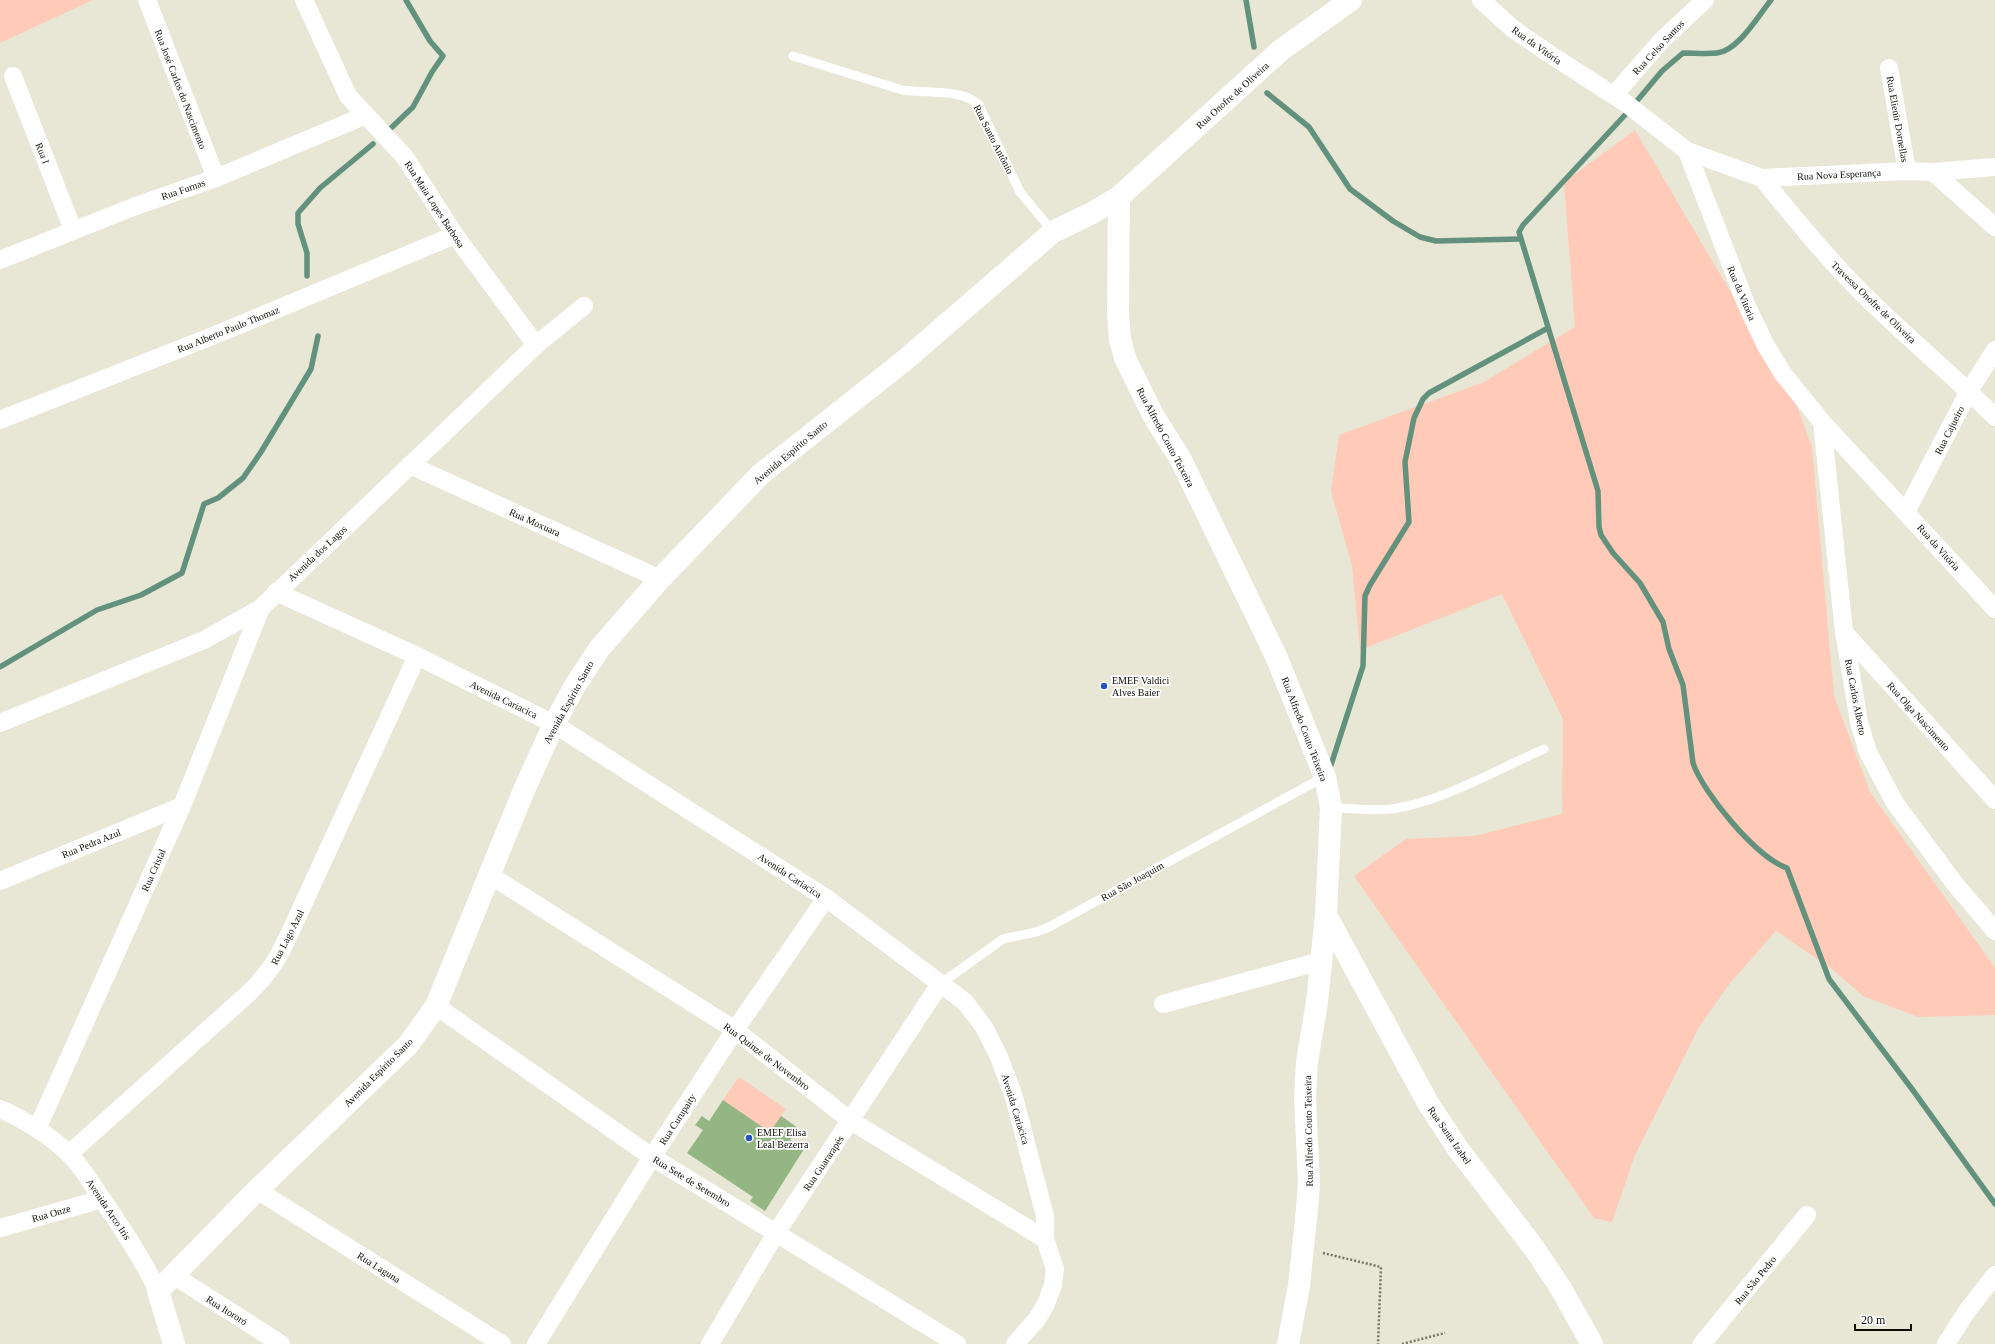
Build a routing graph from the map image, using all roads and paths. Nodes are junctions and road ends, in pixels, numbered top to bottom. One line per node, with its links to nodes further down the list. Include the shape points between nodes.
1 (147, 0): 15 (street, Rua José Carlos do Nascimento)
2 (304, 0): 10 (street, Rua Maia Lopes Barbosa, via 339,80)
3 (1351, 0): 17 (street, Rua Onofre de Oliveira, via 1280,50)
4 (1481, 0): 9 (street, Rua da Vitória, via 1512,28)
5 (1705, 0): 9 (street, Rua Celso Santos, via 1662,40)
6 (793, 56): 20 (lane, Rua Santo Antônio, via 902,90 959,94 973,99 979,105 1020,192)
7 (1889, 68): 13 (street, Rua Elienir Dornellas)
8 (13, 76): 19 (street, Rua I)
9 (1614, 95): 11 (street, Rua da Vitória)
10 (364, 116): 15 (street, Rua Furnas); 21 (street, Rua Maia Lopes Barbosa, via 404,156)
11 (1687, 151): 16 (street, Rua Nova Esperança); 29 (street, Rua da Vitória, via 1725,253 1765,344 1783,374)
12 (1995, 167): 14 (street, Rua Nova Esperança)
13 (1907, 171): 14 (street, Rua Nova Esperança); 16 (street, Rua Nova Esperança)
14 (1933, 172): 18 (street)
15 (216, 178): 19 (street, Rua Furnas)
16 (1762, 178): 26 (street, Travessa Onofre de Oliveira, via 1805,232 1856,287)
17 (1119, 197): 20 (street, Avenida Espírito Santo); 41 (street, Rua Alfredo Couto Teixeira, via 1118,313 1120,339 1125,358 1154,417 1180,458 1276,656)
18 (1995, 227)
19 (72, 230): 22 (street, Rua Furnas)
20 (1053, 232): 32 (street, Avenida Espírito Santo, via 905,360 761,474)
21 (455, 235): 24 (street, Rua Maia Lopes Barbosa); 28 (street, Rua Alberto Paulo Thomaz, via 215,335)
22 (0, 260)
23 (584, 306): 24 (street, Avenida dos Lagos)
24 (536, 345): 30 (street, Avenida dos Lagos)
25 (1995, 350): 26 (street, Rua Cajueiro)
26 (1969, 391): 27 (street, Travessa Onofre de Oliveira); 31 (street, Rua Cajueiro)
27 (1995, 418)
28 (0, 420)
29 (1822, 422): 31 (street, Rua da Vitória); 36 (street, Rua Carlos Alberto)
30 (410, 465): 32 (street, Rua Moxuara); 33 (street, Avenida dos Lagos)
31 (1906, 512): 35 (street, Rua da Vitória)
32 (660, 578): 39 (street, Avenida Espírito Santo, via 599,649)
33 (276, 592): 34 (street, Avenida dos Lagos); 37 (street, Avenida Cariacica)
34 (261, 608): 38 (street, Avenida dos Lagos, via 204,640); 43 (street, Rua Cristal)
35 (1995, 609)
36 (1844, 632): 42 (street, Rua Olga Nascimento); 49 (street, Rua Carlos Alberto, via 1859,722 1868,752 1880,776 1915,831)
37 (417, 656): 39 (street, Avenida Cariacica); 58 (street, Rua Lago Azul, via 292,931 268,974)
38 (0, 723)
39 (554, 724): 45 (street, Avenida Espírito Santo); 47 (street, Avenida Cariacica)
40 (1544, 749): 44 (lane, via 1447,793 1414,805 1368,810)
41 (1325, 777): 44 (street, Rua Alfredo Couto Teixeira); 51 (lane, Rua São Joaquim, via 1049,927 1002,939)
42 (1995, 800)
43 (182, 806): 46 (street, Rua Pedra Azul); 57 (street, Rua Cristal)
44 (1331, 807): 48 (street, Rua Alfredo Couto Teixeira)
45 (488, 874): 53 (street, Avenida Espírito Santo); 54 (street, Rua Quinze de Novembro)
46 (0, 881)
47 (826, 898): 51 (street, Avenida Cariacica); 54 (street, Rua Curupaity)
48 (1326, 915): 50 (street, Rua Alfredo Couto Teixeira); 81 (street, Rua Santa Izabel, via 1428,1104 1458,1149 1534,1248 1560,1287)
49 (1995, 931)
50 (1321, 961): 52 (street); 66 (street, Rua Alfredo Couto Teixeira, via 1307,1062 1305,1097 1309,1184)
51 (940, 984): 56 (street, Rua Guararapés); 65 (street, Avenida Cariacica, via 965,1002 984,1027 999,1057 1014,1097 1045,1216)
52 (1163, 1004)
53 (436, 1006): 59 (street, Rua Sete de Setembro); 60 (street, Avenida Espírito Santo, via 408,1045)
54 (735, 1030): 56 (street, Rua Quinze de Novembro); 59 (street, Rua Curupaity)
55 (0, 1109): 57 (street, Avenida Arco Iris)
56 (851, 1121): 64 (street, Rua Guararapés); 65 (street, Rua Quinze de Novembro)
57 (37, 1129): 58 (street, Avenida Arco Iris)
58 (69, 1154): 61 (street, Avenida Arco Iris)
59 (652, 1157): 64 (street, Rua Sete de Setembro); 74 (street, Rua Curupaity)
60 (257, 1190): 67 (street, Avenida Espírito Santo); 73 (street, Rua Laguna)
61 (102, 1199): 63 (street, Rua Onze); 69 (street, Avenida Arco Iris, via 125,1231)
62 (1807, 1215): 82 (street, Rua São Pedro)
63 (0, 1228)
64 (776, 1233): 75 (street, Rua Guararapés); 76 (street, Rua Sete de Setembro)
65 (1045, 1239): 77 (street, Avenida Cariacica, via 1055,1269 1053,1285 1037,1319)
66 (1303, 1249): 78 (street, Rua Alfredo Couto Teixeira); 79 (path, via 1381,1267)
67 (173, 1275): 69 (street, Avenida Espírito Santo); 72 (street, Rua Itororó)
68 (1995, 1275): 83 (street, via 1967,1310)
69 (158, 1291): 71 (street, Avenida Arco Iris)
70 (1445, 1333): 80 (path)
71 (174, 1344)
72 (281, 1344)
73 (502, 1344)
74 (536, 1344)
75 (710, 1344)
76 (957, 1344)
77 (1015, 1344)
78 (1288, 1344)
79 (1378, 1344)
80 (1402, 1344)
81 (1592, 1344)
82 (1702, 1344)
83 (1946, 1344)

